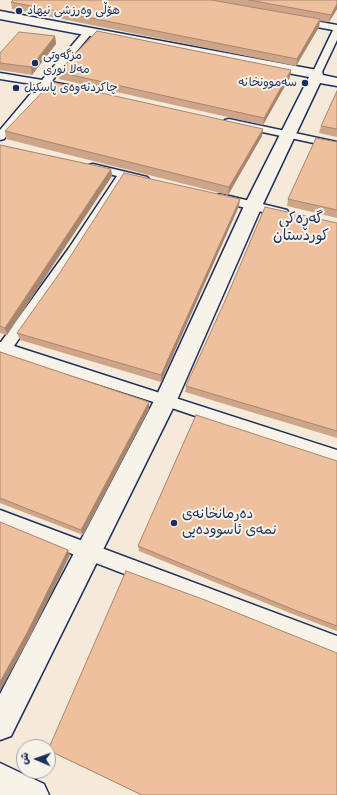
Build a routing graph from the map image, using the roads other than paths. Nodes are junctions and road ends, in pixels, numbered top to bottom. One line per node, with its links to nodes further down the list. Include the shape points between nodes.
1 (10, 4): 2 (street)
2 (0, 14): 5 (street)
3 (289, 19): 4 (street)
4 (337, 29): 7 (street)
5 (89, 31): 7 (street); 8 (street)
6 (0, 76): 8 (street)
7 (323, 78): 11 (street)
8 (45, 83): 9 (street); 12 (street)
9 (83, 91)
10 (220, 120): 11 (street)
11 (288, 134): 13 (street); 18 (street)
12 (0, 137)
13 (337, 145)
14 (85, 166): 15 (street)
15 (123, 174): 16 (street); 20 (street, via 73,251)
16 (151, 181)
17 (208, 195): 18 (street)
18 (254, 206): 19 (street); 21 (street)
19 (291, 215)
20 (2, 348): 21 (street)
21 (166, 400): 22 (street); 24 (street)
22 (337, 457)
23 (0, 518): 24 (street)
24 (88, 552): 25 (street); 26 (street)
25 (337, 646)
26 (0, 725)
27 (0, 779): 28 (street)
28 (33, 795)

